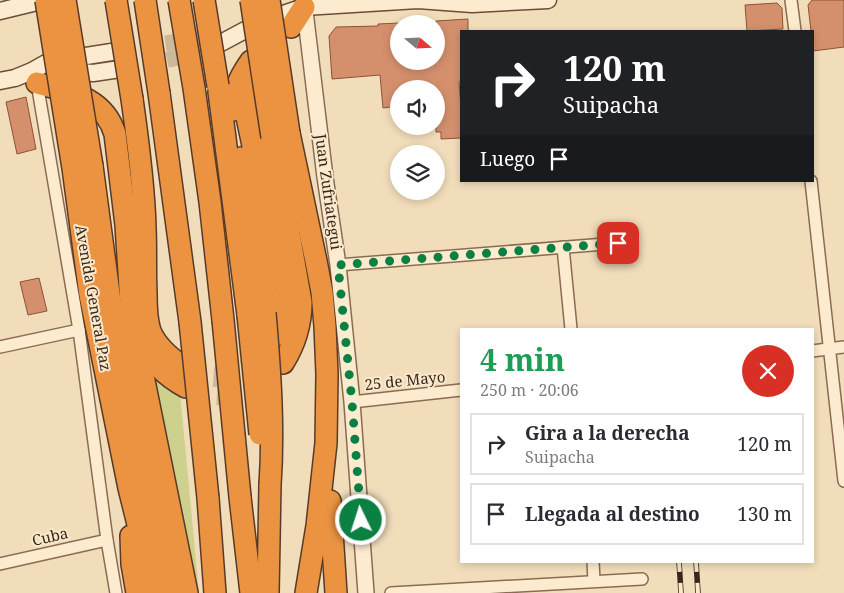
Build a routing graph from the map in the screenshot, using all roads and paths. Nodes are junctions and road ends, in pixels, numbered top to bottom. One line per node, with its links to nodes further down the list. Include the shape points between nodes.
1 (46, 0): 22 (highway, Avenida General Paz, bridge)
2 (56, 0): 12 (main road)
3 (65, 0): 22 (highway, bridge)
4 (116, 0): 28 (highway, bridge, via 140,157 148,325 159,345 185,377 170,377 153,362)
5 (145, 0): 52 (highway, bridge, via 190,322)
6 (179, 0): 53 (highway, bridge, via 210,202)
7 (204, 0): 27 (highway, bridge)
8 (250, 0): 21 (highway, bridge)
9 (269, 0): 21 (highway, bridge)
10 (548, 0): 13 (main road, via 472,4 418,0)
11 (791, 0): 15 (street)
12 (0, 11)
13 (295, 14): 26 (street, Juan Zufriategui)
14 (247, 29): 16 (main road)
15 (795, 30)
16 (220, 39)
17 (118, 51): 18 (main road)
18 (79, 57): 19 (main road, via 48,62); 19 (main road, via 125,69 93,73 49,70)
19 (35, 77): 20 (main road); 28 (highway, via 89,101 112,122 117,140 126,224); 30 (street, Avenida General Paz)
20 (7, 79)
21 (280, 135): 36 (highway, via 301,302 297,334); 39 (highway, via 299,178 322,292)
22 (82, 167): 41 (highway, Avenida General Paz, via 90,295); 50 (highway)
23 (811, 182): 34 (street)
24 (618, 243): 25 (street)
25 (563, 247): 26 (street); 29 (street)
26 (338, 265): 38 (street, Juan Zufriategui)
27 (257, 314): 31 (highway, via 234,111 234,98 242,75 254,70 246,111 283,295 282,319); 54 (highway, bridge, via 258,418 270,490)
28 (133, 323): 51 (highway)
29 (570, 328)
30 (79, 330): 32 (street); 42 (street, Avenida General Paz)
31 (277, 335)
32 (0, 347)
33 (844, 347): 34 (street)
34 (829, 349): 35 (street); 40 (street)
35 (814, 351)
36 (283, 362)
37 (460, 390): 38 (street, 25 de Mayo)
38 (352, 402): 57 (street, Juan Zufriategui)
39 (326, 443): 55 (highway); 56 (highway)
40 (844, 481)
41 (129, 488): 48 (highway, via 132,564); 49 (highway, Avenida General Paz)
42 (107, 540): 44 (street, Cuba); 47 (street, Avenida General Paz)
43 (592, 563): 46 (street)
44 (0, 564)
45 (642, 579): 46 (street)
46 (594, 581): 58 (street)
47 (116, 593)
48 (137, 593)
49 (155, 593)
50 (172, 593)
51 (187, 593)
52 (215, 593)
53 (251, 593)
54 (268, 593)
55 (306, 593)
56 (336, 593)
57 (366, 593)
58 (391, 593)

